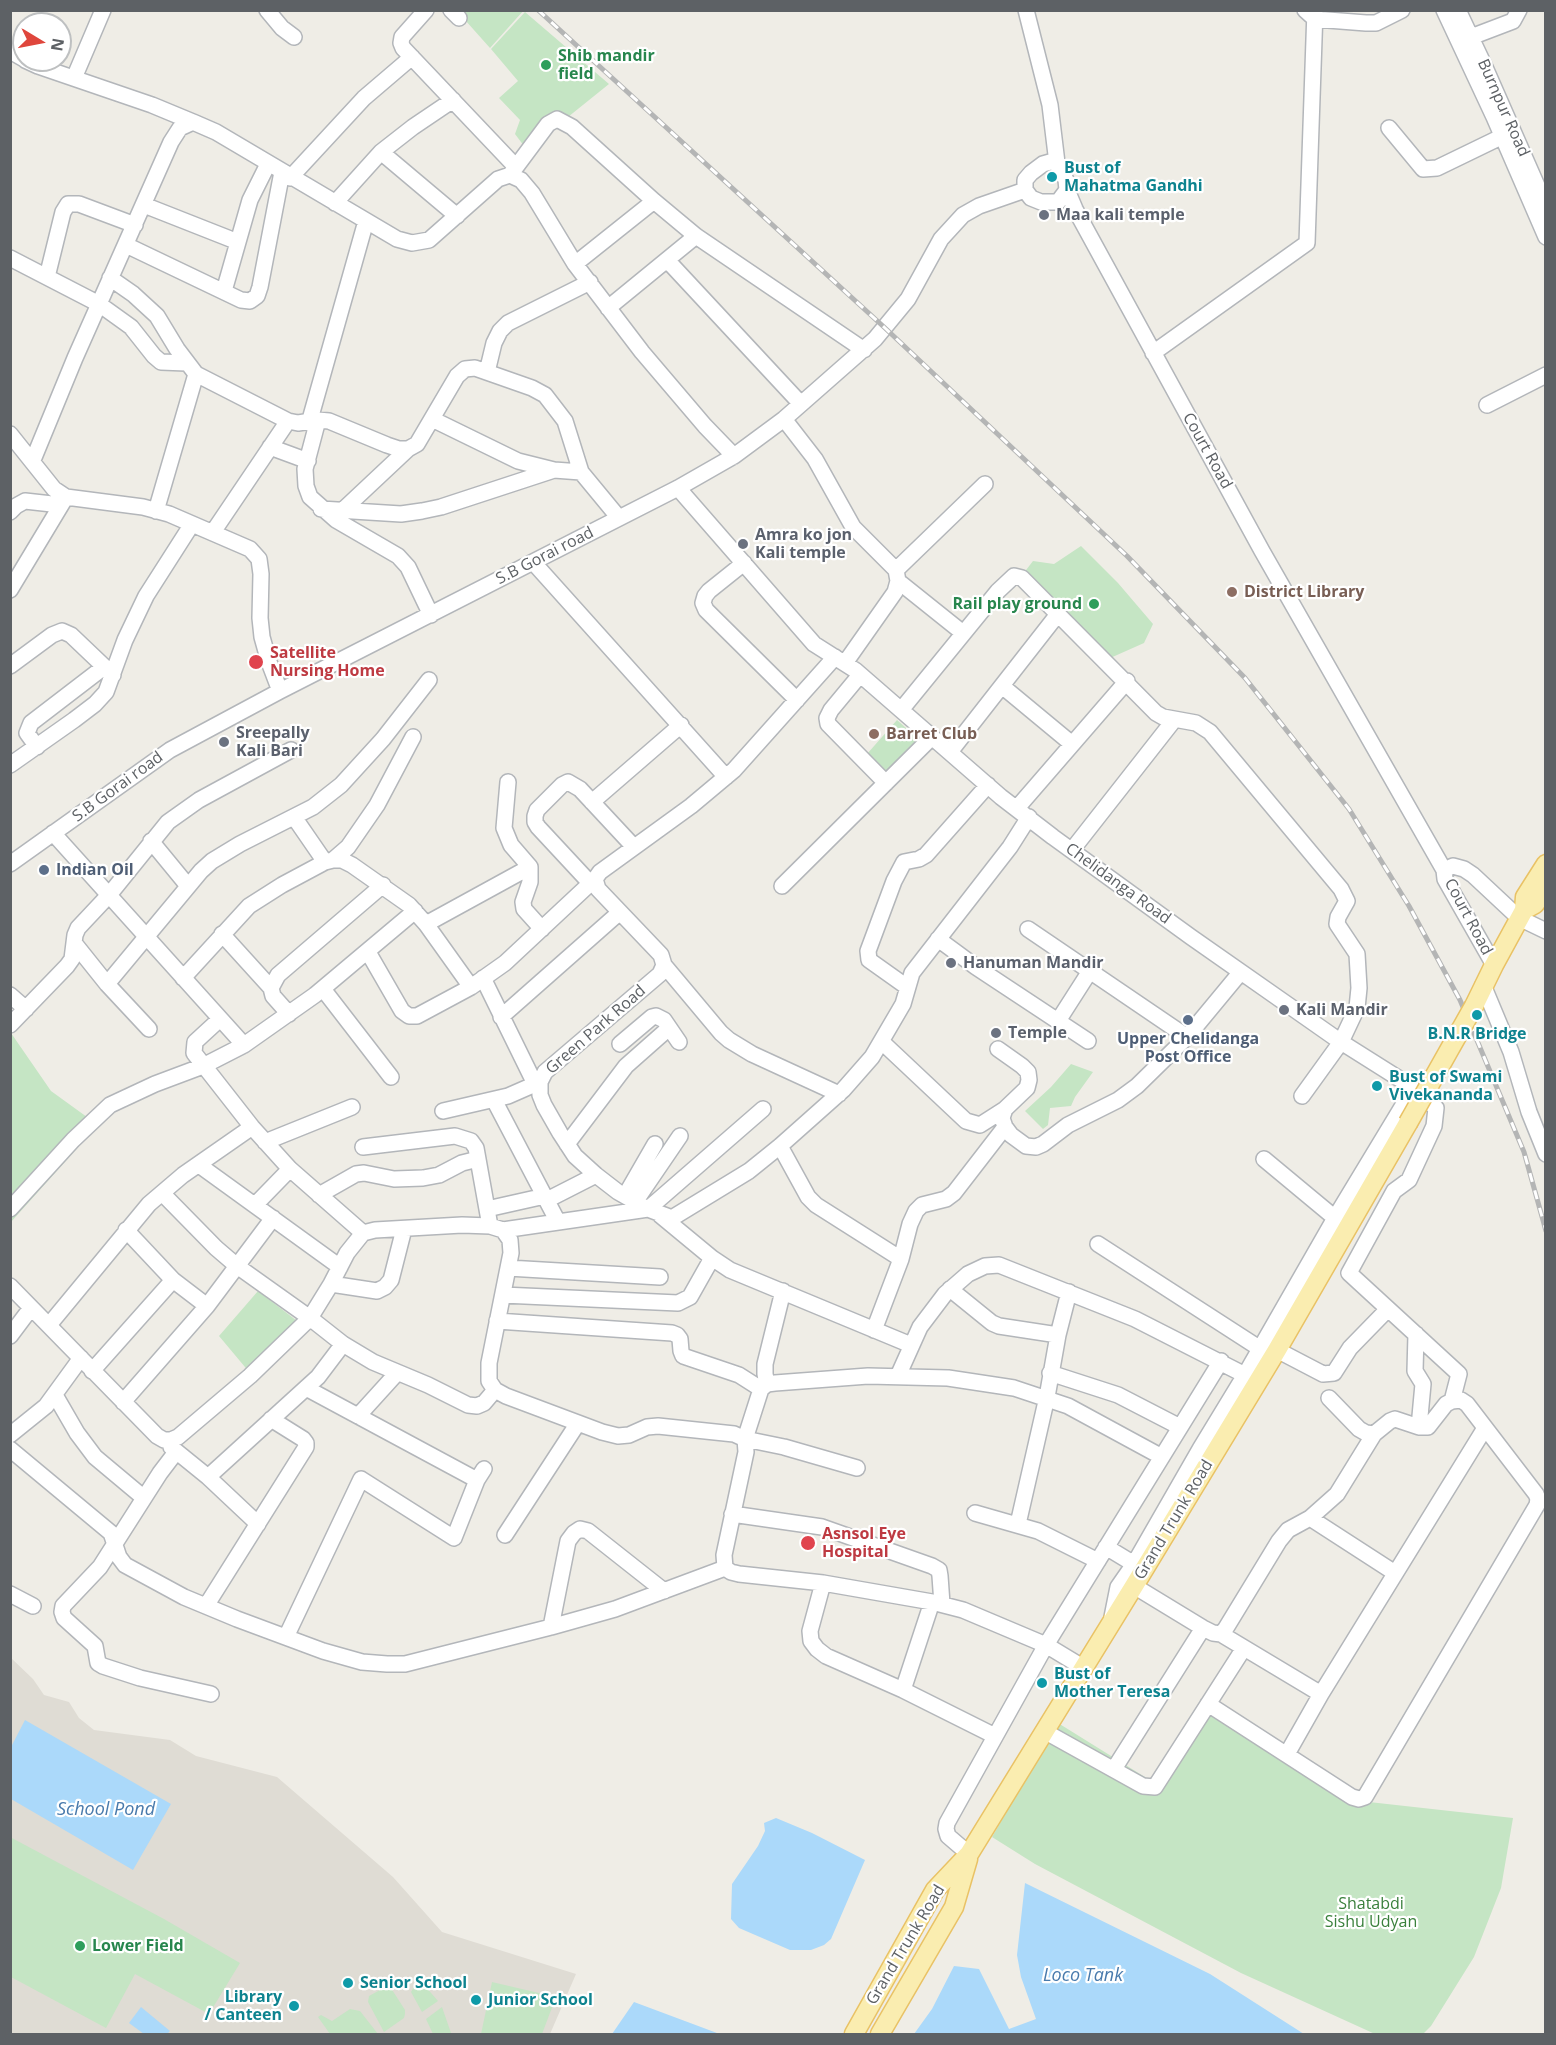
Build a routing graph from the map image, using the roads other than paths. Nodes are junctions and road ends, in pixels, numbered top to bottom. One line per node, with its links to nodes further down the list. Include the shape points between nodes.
1 (103, 10): 14 (street)
2 (267, 10): 10 (street)
3 (426, 10): 12 (street, via 402,37 403,48)
4 (1026, 10): 20 (street, Court Road, via 1050,105)
5 (1402, 10): 9 (street, via 1376,23)
6 (1444, 10): 18 (street)
7 (1458, 10): 11 (street, Burnpur Road)
8 (1519, 10): 11 (street, via 1513,21)
9 (1312, 13): 47 (street, via 1307,243)
10 (294, 37)
11 (1471, 38): 29 (street, Burnpur Road)
12 (412, 57): 15 (street); 23 (street)
13 (58, 72): 14 (street)
14 (74, 78): 16 (street)
15 (453, 100): 19 (street); 22 (street)
16 (193, 122): 21 (street); 28 (street, via 180,128 171,142)
17 (1389, 128): 18 (street, via 1423,169 1437,168)
18 (1503, 136): 34 (street)
19 (381, 152): 27 (street); 30 (street)
20 (1057, 163): 24 (street, via 1043,164 1031,172 1025,180); 25 (street, Court Road)
21 (268, 164): 23 (street); 35 (street, via 250,200)
22 (513, 171): 26 (street, via 548,124 557,119 572,127); 30 (street, via 498,179); 39 (street, via 532,193)
23 (286, 175): 27 (street); 43 (street, via 257,296 250,301 242,300)
24 (1025, 190): 25 (street, via 1041,202 1058,202); 46 (street, S.B Gorai road, via 979,206 951,226 908,299)
25 (1067, 190): 47 (street, Court Road)
26 (654, 201): 33 (street); 39 (street)
27 (335, 203): 31 (street)
28 (144, 205): 32 (street); 35 (street)
29 (1545, 206)
30 (457, 216): 31 (street, via 429,240 412,243)
31 (366, 221): 56 (street)
32 (135, 225): 36 (street); 40 (street, via 79,204 68,204)
33 (696, 236): 38 (street); 46 (street)
34 (1545, 237)
35 (238, 242): 43 (street)
36 (126, 245): 41 (street); 43 (street)
37 (10, 258): 40 (street)
38 (667, 260): 45 (street); 51 (street)
39 (575, 264): 42 (street)
40 (46, 277): 44 (street)
41 (111, 278): 44 (street); 48 (street, via 157,316)
42 (590, 282): 45 (street); 49 (street, via 508,323 494,343)
43 (224, 291)
44 (99, 304): 48 (street, via 130,327 161,362); 61 (street)
45 (608, 308): 60 (street, via 673,390)
46 (864, 350): 51 (street, S.B Gorai road)
47 (1153, 353): 116 (street, Court Road)
48 (191, 368): 55 (street); 70 (street)
49 (487, 372): 53 (street, via 465,369); 64 (street, via 544,395 565,421)
50 (1545, 375): 52 (street)
51 (801, 404): 54 (street, S.B Gorai road)
52 (1487, 405)
53 (432, 419): 59 (street, via 417,444); 63 (street, via 518,461)
54 (784, 419): 60 (street, S.B Gorai road); 77 (street, via 815,459 853,527)
55 (288, 420): 56 (street); 58 (street)
56 (314, 421): 59 (street, via 329,421 393,447); 62 (street)
57 (10, 434): 61 (street)
58 (270, 447): 62 (street); 74 (street)
59 (408, 449): 69 (street)
60 (734, 456): 66 (street, S.B Gorai road)
61 (33, 460): 67 (street)
62 (308, 461): 68 (street, via 306,486)
63 (554, 470): 64 (street); 69 (street, via 422,511 401,514)
64 (580, 472): 72 (street)
65 (985, 484): 77 (street)
66 (678, 488): 72 (street, S.B Gorai road); 76 (street, Chelidanga Road)
67 (63, 501): 70 (street); 71 (street, via 25,501); 78 (street)
68 (321, 509): 69 (street); 80 (street, via 398,556 408,567)
69 (344, 510)
70 (156, 511): 73 (street)
71 (10, 512)
72 (619, 518): 75 (street, S.B Gorai road)
73 (192, 524): 74 (street); 84 (street, via 146,596)
74 (213, 532): 89 (street, via 250,549 259,559 262,637)
75 (533, 562): 80 (street, S.B Gorai road); 93 (street)
76 (744, 563): 82 (street, Chelidanga Road, via 814,644); 90 (street, via 705,596 703,603)
77 (897, 576): 81 (street); 82 (street, via 896,592)
78 (10, 590)
79 (1058, 614): 81 (street, via 1022,578 1014,576); 87 (street); 88 (street)
80 (431, 615): 89 (street, S.B Gorai road)
81 (963, 633): 91 (street)
82 (840, 660): 85 (street, Chelidanga Road); 90 (street)
83 (12, 662): 84 (street, via 62,632 71,635)
84 (109, 671): 97 (street, via 105,692 95,704); 97 (street, via 31,723 27,733)
85 (860, 675): 91 (street, Chelidanga Road); 103 (street, via 831,710 828,724)
86 (429, 680): 107 (street, via 361,765 320,802)
87 (1126, 681): 92 (street, via 1156,712); 96 (street)
88 (1002, 686): 96 (street); 99 (street)
89 (280, 691): 108 (street, S.B Gorai road, via 170,750)
90 (797, 700): 101 (street)
91 (901, 710): 95 (street, Chelidanga Road)
92 (1174, 720): 111 (street); 160 (street, via 1196,723 1210,732 1346,895 1337,924 1357,954 1358,999)
93 (681, 725): 101 (street); 105 (street)
94 (413, 737): 112 (street, via 377,805 348,847)
95 (932, 737): 99 (street, Chelidanga Road); 103 (street)
96 (1072, 744): 106 (street)
97 (37, 747): 100 (street)
98 (291, 750): 109 (street, via 183,810)
99 (950, 752): 104 (street, Chelidanga Road)
100 (10, 765)
101 (726, 777): 110 (street)
102 (508, 782): 115 (street, via 504,828 511,845)
103 (886, 783): 120 (street)
104 (988, 785): 106 (street, Chelidanga Road); 142 (street, via 926,855 904,862 894,881 868,951 869,960)
105 (592, 802): 110 (street); 117 (street, via 568,782 535,816 538,827)
106 (1023, 813): 111 (street, Chelidanga Road); 132 (street, via 1010,847)
107 (294, 817): 112 (street); 119 (street, via 224,853)
108 (53, 834): 113 (street, S.B Gorai road); 122 (street)
109 (151, 841): 119 (street); 122 (street)
110 (634, 847): 117 (street, via 600,872)
111 (1072, 850): 138 (street, Chelidanga Road)
112 (329, 861): 118 (street, via 342,860); 130 (street, via 266,894)
113 (10, 864)
114 (1545, 864): 123 (main road)
115 (530, 867): 126 (street); 127 (street, via 524,909)
116 (1444, 870): 123 (street, Court Road, via 1453,866 1473,875); 136 (street, Court Road, via 1445,879)
117 (593, 882): 125 (street); 127 (street)
118 (383, 885): 124 (street); 143 (street, via 278,975)
119 (188, 886): 131 (street)
120 (782, 886)
121 (1545, 888): 123 (main road)
122 (109, 895): 131 (street); 133 (street, via 78,928)
123 (1526, 910): 129 (street, Court Road); 136 (main road, Grand Trunk Road)
124 (415, 911): 126 (street); 134 (street)
125 (620, 912): 135 (street, via 661,955); 149 (street)
126 (426, 924): 140 (street)
127 (542, 929): 140 (street)
128 (1029, 929): 137 (street)
129 (1545, 932)
130 (222, 934): 139 (street); 143 (street)
131 (147, 938): 139 (street); 141 (street)
132 (938, 939): 142 (street, via 912,973); 151 (street)
133 (75, 944): 141 (street); 147 (street, via 67,966)
134 (368, 952): 140 (street, via 402,1011 409,1016 424,1013); 144 (street)
135 (664, 965): 152 (street, Green Park Road, via 660,974); 169 (street, via 729,1040)
136 (1494, 965): 146 (main road, Grand Trunk Road)
137 (1090, 970): 151 (street); 156 (street)
138 (1240, 972): 156 (street); 160 (street, Chelidanga Road)
139 (183, 978): 150 (street)
140 (477, 982): 149 (street)
141 (107, 984): 155 (street)
142 (907, 987): 159 (street, via 903,1004)
143 (271, 988): 148 (street)
144 (322, 989): 148 (street); 166 (street)
145 (10, 995): 147 (street)
146 (1479, 995): 184 (street, via 1511,1052); 230 (main road, Grand Trunk Road, bridge, via 1408,1123)
147 (26, 1009): 153 (street)
148 (289, 1014): 162 (street)
149 (501, 1017): 167 (street)
150 (220, 1019): 162 (street); 165 (street, via 195,1042 194,1053)
151 (1058, 1021): 157 (street)
152 (602, 1024): 161 (street); 167 (street, Green Park Road)
153 (10, 1025)
154 (669, 1028): 158 (street); 161 (street, via 660,1017 652,1017); 164 (street)
155 (149, 1029)
156 (1187, 1037): 177 (street, via 1137,1086 1068,1125 1043,1144 1026,1146)
157 (1088, 1041)
158 (679, 1042)
159 (882, 1042): 169 (street); 174 (street, via 966,1121 980,1125)
160 (1341, 1042): 168 (street, Chelidanga Road); 170 (street)
161 (620, 1044): 164 (street)
162 (244, 1045): 165 (street)
163 (998, 1049): 174 (street, via 1028,1072 1029,1080 1027,1088)
164 (633, 1058): 180 (street)
165 (203, 1066): 176 (street); 195 (street, via 110,1105)
166 (391, 1077)
167 (537, 1083): 171 (street); 180 (street, Green Park Road, via 544,1105)
168 (1410, 1086): 198 (street); 220 (street, Chelidanga Road, via 1436,1108 1434,1126 1409,1180 1394,1191 1349,1273)
169 (839, 1094): 182 (street)
170 (1302, 1096)
171 (494, 1100): 175 (street); 192 (street)
172 (352, 1107): 179 (street)
173 (763, 1109): 194 (street)
174 (1005, 1110): 177 (street)
175 (443, 1111)
176 (252, 1127): 179 (street); 187 (street)
177 (1005, 1127): 206 (street, via 954,1193 916,1210)
178 (680, 1136): 194 (street)
179 (265, 1142): 188 (street)
180 (567, 1144): 189 (street, Green Park Road)
181 (655, 1144): 194 (street)
182 (780, 1146): 194 (street, via 749,1171 672,1218); 206 (street, via 816,1205)
183 (363, 1147): 185 (street, via 455,1136 471,1141)
184 (1545, 1154)
185 (478, 1159): 191 (street, via 423,1178 356,1174); 196 (street)
186 (1264, 1159): 198 (street)
187 (199, 1165): 190 (street); 193 (street)
188 (291, 1169): 191 (street); 193 (street)
189 (596, 1175): 192 (street); 194 (street, Green Park Road)
190 (162, 1193): 202 (street); 207 (street)
191 (319, 1195): 203 (street)
192 (546, 1198): 196 (street); 199 (street)
193 (255, 1205): 197 (street)
194 (642, 1206): 199 (street); 205 (street, Green Park Road)
195 (10, 1209)
196 (486, 1209): 200 (street)
197 (273, 1218): 207 (street); 208 (street)
198 (1335, 1218): 230 (street)
199 (558, 1222): 200 (street)
200 (496, 1228): 201 (street, via 462,1225); 209 (street, via 510,1240)
201 (404, 1229): 203 (street); 212 (street, via 386,1287 377,1291)
202 (126, 1230): 211 (street); 223 (street)
203 (363, 1233): 208 (street)
204 (1098, 1244): 230 (street)
205 (712, 1258): 215 (street, Green Park Road, via 746,1278); 217 (street, via 690,1297 678,1303)
206 (901, 1259): 224 (street)
207 (237, 1266): 218 (street); 221 (street)
208 (340, 1267): 212 (street)
209 (508, 1268): 210 (street); 217 (street)
210 (660, 1277)
211 (173, 1280): 218 (street); 233 (street)
212 (332, 1284): 221 (street)
213 (10, 1286): 219 (street)
214 (950, 1289): 216 (street, via 985,1266 999,1265); 226 (street, via 999,1326); 229 (street, via 933,1308)
215 (783, 1291): 224 (street, Green Park Road); 238 (street, via 765,1364)
216 (1069, 1292): 226 (street); 232 (street)
217 (502, 1295): 222 (street)
218 (207, 1306): 245 (street)
219 (31, 1308): 223 (street); 227 (street)
220 (1388, 1309): 225 (street); 230 (street, via 1350,1348 1334,1373 1323,1374)
221 (310, 1318): 228 (street); 255 (street, via 178,1437)
222 (498, 1321): 238 (street, via 672,1333 680,1339 683,1356); 240 (street, via 489,1363 489,1381)
223 (49, 1325): 231 (street)
224 (874, 1330): 229 (street, Green Park Road)
225 (1416, 1334): 244 (street, via 1459,1374); 249 (street, via 1415,1371 1423,1384)
226 (1058, 1335): 235 (street)
227 (10, 1336)
228 (343, 1344): 234 (street); 239 (street)
229 (911, 1346): 237 (street)
230 (1268, 1349): 236 (street); 275 (main road, Grand Trunk Road)
231 (81, 1358): 233 (street); 241 (street)
232 (1221, 1361): 236 (street); 250 (street)
233 (93, 1371): 245 (street)
234 (398, 1373): 240 (street, via 468,1405 484,1403); 246 (street)
235 (1050, 1373): 242 (street); 250 (street, via 1118,1395)
236 (1245, 1375): 271 (street)
237 (898, 1376): 238 (street, via 835,1377); 242 (street, via 977,1382)
238 (764, 1387): 254 (street)
239 (306, 1388): 246 (street); 247 (street)
240 (495, 1390): 248 (street)
241 (55, 1395): 253 (street); 261 (street, via 95,1457)
242 (1047, 1397): 258 (street); 266 (street)
243 (1329, 1398): 252 (street, via 1359,1429)
244 (1452, 1401): 249 (street, via 1428,1427); 251 (street, via 1467,1404)
245 (123, 1402): 255 (street)
246 (358, 1416): 285 (street, via 481,1475 454,1538 361,1479)
247 (270, 1419): 260 (street); 265 (street, via 303,1439 306,1447)
248 (578, 1423): 254 (street, via 618,1436 658,1426 734,1434); 267 (street)
249 (1419, 1426): 252 (street, via 1395,1419)
250 (1180, 1427): 258 (street)
251 (1485, 1428): 273 (street); 295 (street, via 1536,1494 1537,1505 1370,1791 1365,1797 1352,1797)
252 (1374, 1434): 264 (street, via 1337,1494)
253 (10, 1435)
254 (745, 1439): 259 (street); 263 (street, via 746,1452)
255 (164, 1440): 256 (street)
256 (176, 1452): 260 (street); 261 (street)
257 (12, 1455): 268 (street, via 103,1526)
258 (1162, 1457): 269 (street)
259 (857, 1468)
260 (208, 1477): 265 (street)
261 (144, 1498): 268 (street)
262 (975, 1513): 266 (street)
263 (732, 1514): 272 (street); 278 (street, via 822,1527 932,1566 940,1576)
264 (1310, 1518): 273 (street); 284 (street, via 1288,1530 1279,1541)
265 (258, 1524): 280 (street)
266 (1018, 1524): 270 (street)
267 (505, 1535)
268 (116, 1543): 280 (street, via 119,1557 126,1564); 290 (street, via 100,1567 63,1606 64,1618 92,1642 98,1663 103,1666)
269 (1106, 1547): 270 (street); 271 (street)
270 (1098, 1561): 286 (street)
271 (1134, 1564): 281 (street, via 1118,1587)
272 (725, 1568): 274 (street, via 739,1574); 276 (street)
273 (1395, 1573): 291 (street)
274 (824, 1583): 278 (street); 289 (street, via 810,1631 811,1641 826,1656)
275 (1134, 1586): 281 (main road, Grand Trunk Road); 283 (street)
276 (664, 1591): 282 (street); 282 (street, via 580,1528 568,1541)
277 (10, 1594): 279 (street)
278 (937, 1603): 286 (street, via 1000,1624); 289 (street)
279 (33, 1606)
280 (206, 1606): 285 (street)
281 (1110, 1626): 288 (main road, Grand Trunk Road)
282 (551, 1628): 285 (street, via 396,1664 362,1662)
283 (1203, 1628): 284 (street); 296 (street)
284 (1221, 1634): 287 (street)
285 (286, 1637)
286 (1046, 1645): 288 (street); 294 (street)
287 (1244, 1648): 291 (street); 292 (street)
288 (1084, 1668): 293 (main road, Grand Trunk Road)
289 (903, 1690): 294 (street)
290 (211, 1694)
291 (1321, 1694): 295 (street)
292 (1208, 1704): 295 (street); 296 (street, via 1155,1787 1143,1786)
293 (1044, 1731): 296 (street); 297 (main road, Grand Trunk Road)
294 (995, 1736): 297 (street, via 947,1823 948,1836)
295 (1287, 1754)
296 (1114, 1770)
297 (969, 1854): 298 (main road, Grand Trunk Road, via 935,1890); 299 (main road, via 954,1907)
298 (854, 2034)
299 (880, 2034)

